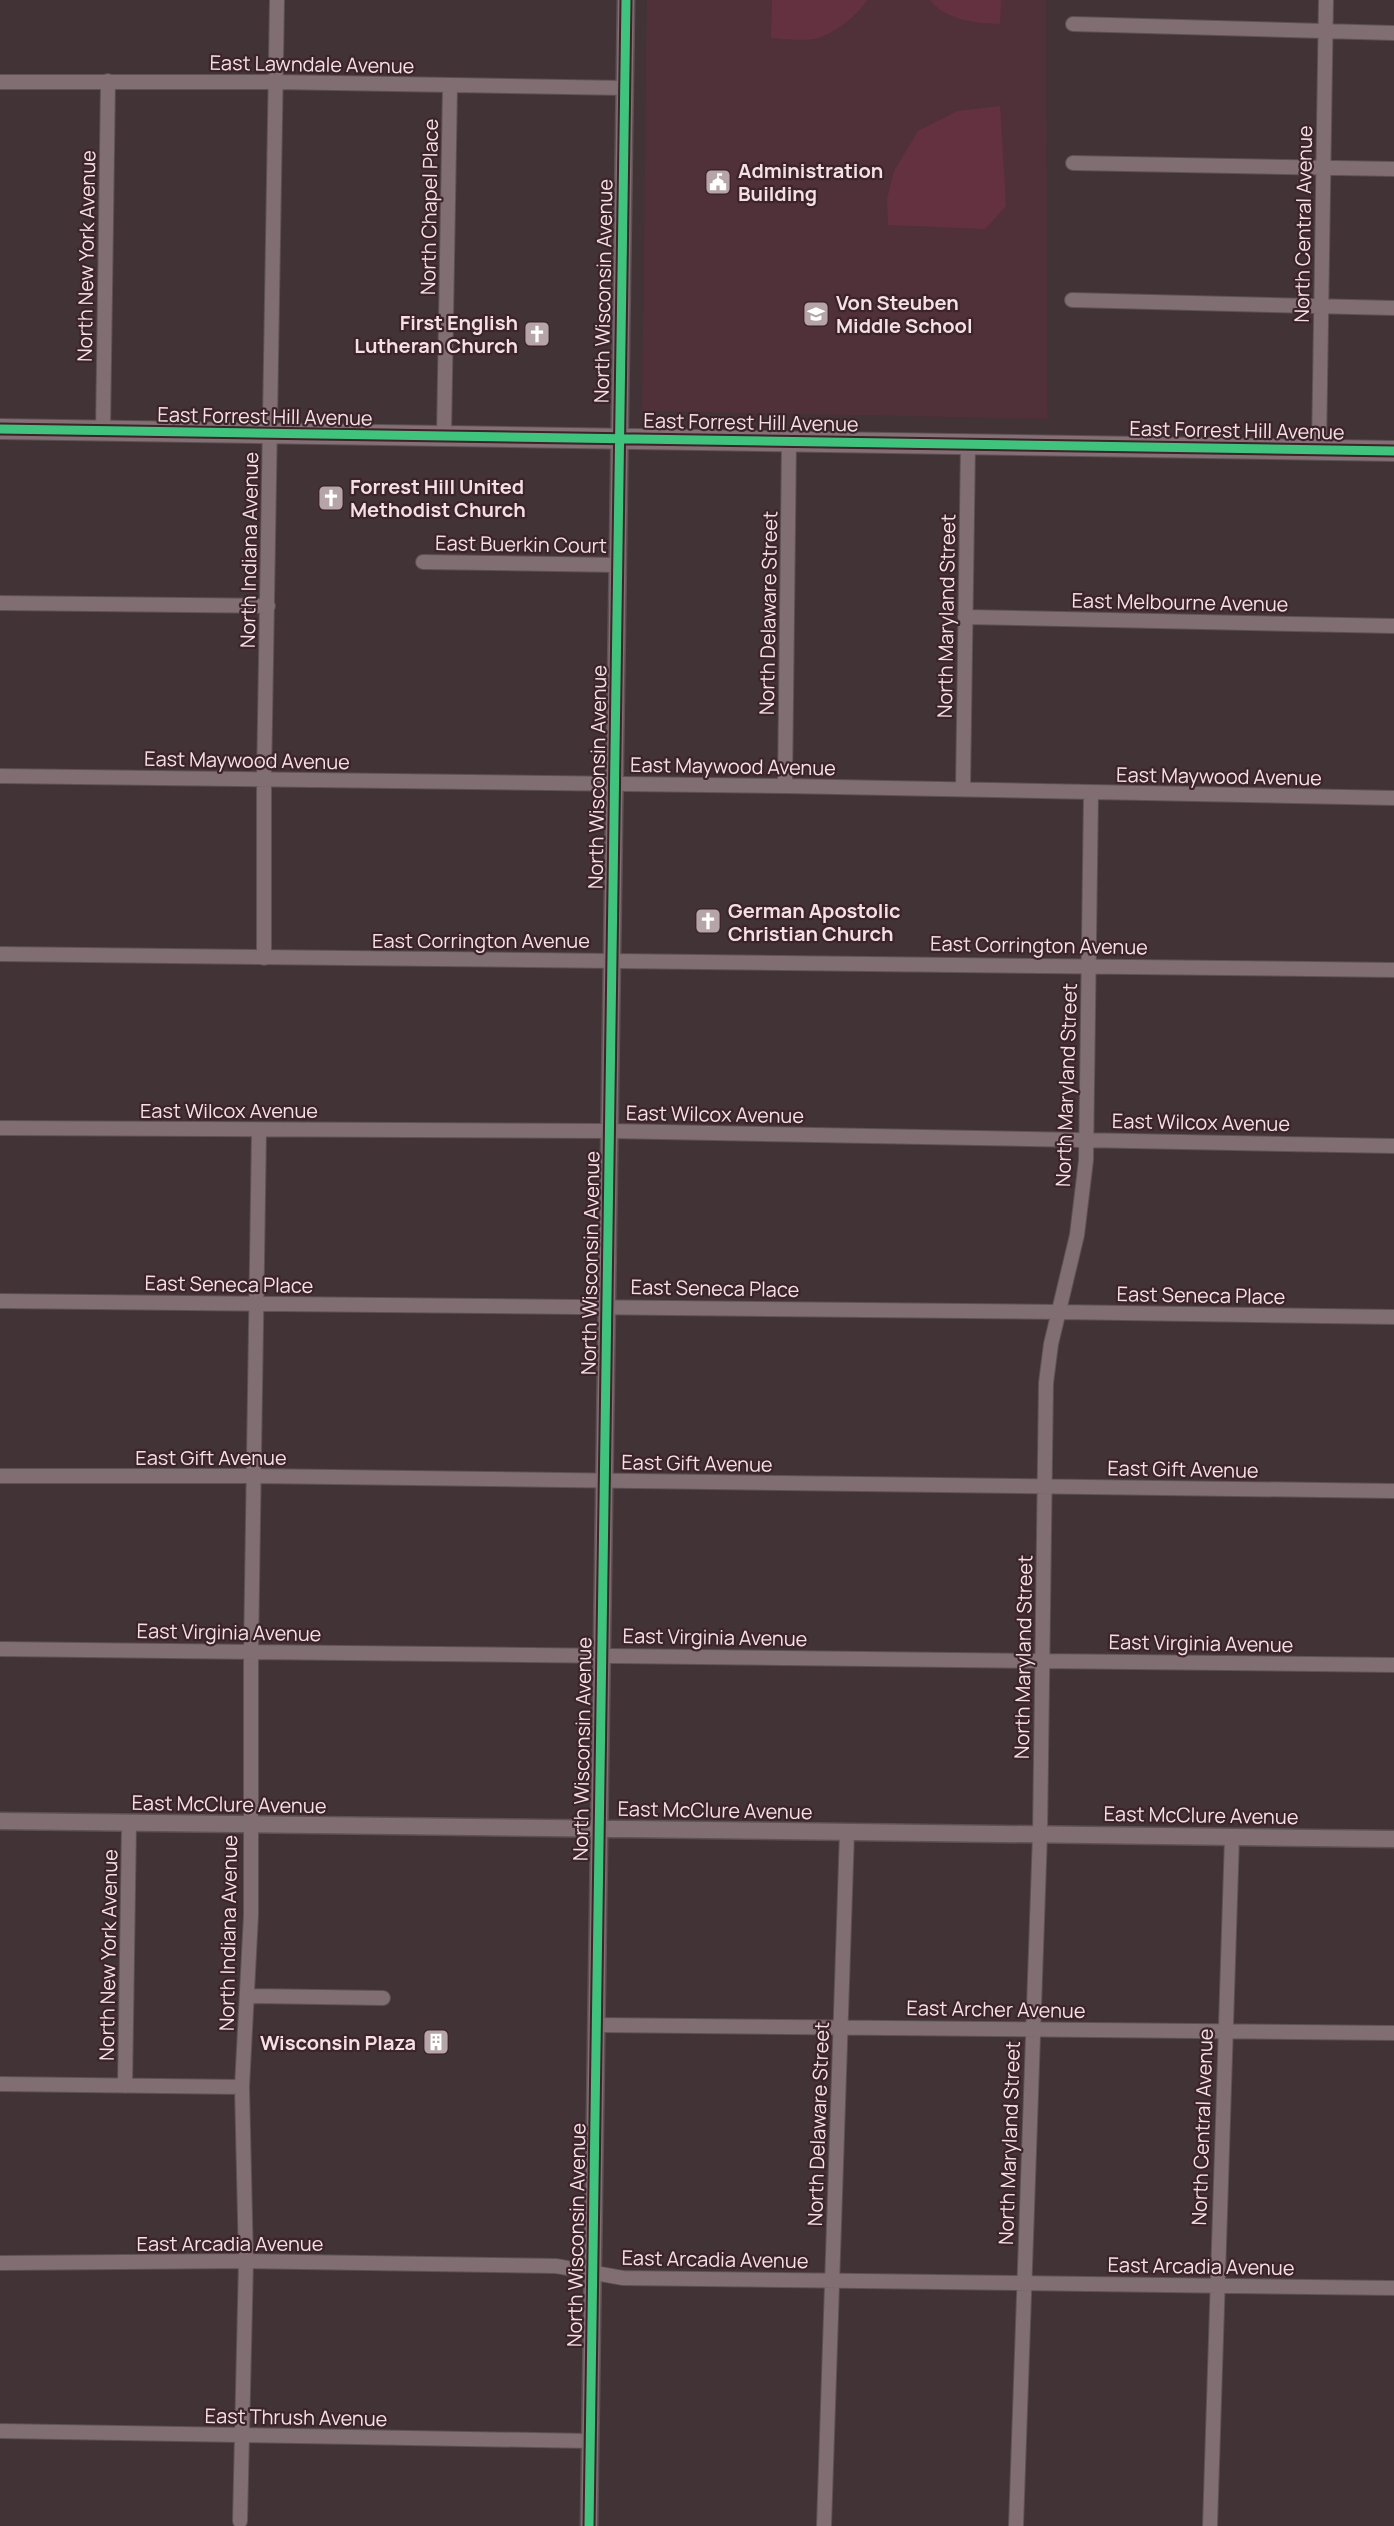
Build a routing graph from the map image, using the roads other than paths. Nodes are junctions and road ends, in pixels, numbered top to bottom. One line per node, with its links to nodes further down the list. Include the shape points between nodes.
1 (277, 0): 9 (street, North Indiana Avenue)
2 (626, 0): 11 (street, North Wisconsin Avenue)
3 (1326, 0): 5 (street, North Central Avenue)
4 (1073, 24): 5 (street)
5 (1325, 32): 6 (street); 13 (street, North Central Avenue)
6 (1394, 33)
7 (108, 81): 8 (street, East Lawndale Avenue); 9 (street, East Lawndale Avenue); 19 (street, North New York Avenue)
8 (0, 82)
9 (276, 82): 10 (street, East Lawndale Avenue); 20 (street, North Indiana Avenue)
10 (450, 86): 11 (street, East Lawndale Avenue); 21 (street, North Chapel Place)
11 (624, 88): 22 (street, North Wisconsin Avenue)
12 (1073, 163): 13 (street)
13 (1323, 168): 14 (street); 16 (street, North Central Avenue)
14 (1394, 169)
15 (1072, 300): 16 (street)
16 (1322, 307): 17 (street); 25 (street, North Central Avenue)
17 (1394, 308)
18 (0, 429): 19 (main road, East Forrest Hill Avenue)
19 (103, 431): 20 (main road, East Forrest Hill Avenue)
20 (271, 435): 21 (main road, East Forrest Hill Avenue); 30 (street, North Indiana Avenue)
21 (444, 435): 22 (main road, East Forrest Hill Avenue)
22 (619, 438): 23 (main road, East Forrest Hill Avenue); 28 (street, North Wisconsin Avenue)
23 (789, 440): 24 (main road, East Forrest Hill Avenue); 36 (street, North Delaware Street)
24 (968, 444): 25 (main road, East Forrest Hill Avenue); 31 (street, North Maryland Street)
25 (1319, 450): 26 (main road, East Forrest Hill Avenue)
26 (1394, 451)
27 (423, 562): 28 (street, East Buerkin Court)
28 (618, 565): 35 (street, North Wisconsin Avenue)
29 (0, 603): 30 (street)
30 (268, 606): 34 (street, North Indiana Avenue)
31 (965, 618): 32 (street, East Melbourne Avenue); 37 (street, North Maryland Street)
32 (1394, 626)
33 (0, 776): 34 (street, East Maywood Avenue)
34 (264, 780): 35 (street, East Maywood Avenue); 41 (street, North Indiana Avenue)
35 (615, 784): 36 (street, East Maywood Avenue); 42 (street, North Wisconsin Avenue)
36 (785, 786): 37 (street, East Maywood Avenue)
37 (963, 789): 38 (street, East Maywood Avenue)
38 (1091, 793): 39 (street, East Maywood Avenue); 43 (street, North Maryland Street)
39 (1394, 798)
40 (0, 954): 41 (street, East Corrington Avenue)
41 (264, 958): 42 (street, East Corrington Avenue)
42 (613, 960): 43 (street, East Corrington Avenue); 47 (street, North Wisconsin Avenue)
43 (1088, 965): 44 (street, East Corrington Avenue); 48 (street, North Maryland Street)
44 (1394, 970)
45 (0, 1128): 46 (street, East Wilcox Avenue)
46 (259, 1130): 47 (street, East Wilcox Avenue); 51 (street, North Indiana Avenue)
47 (610, 1131): 48 (street, East Wilcox Avenue); 52 (street, North Wisconsin Avenue)
48 (1088, 1140): 49 (street, East Wilcox Avenue); 53 (street, North Maryland Street, via 1079,1222)
49 (1394, 1146)
50 (0, 1301): 51 (street, East Seneca Place)
51 (256, 1304): 52 (street, East Seneca Place); 56 (street, North Indiana Avenue)
52 (607, 1306): 53 (street, East Seneca Place); 57 (street, North Wisconsin Avenue)
53 (1060, 1312): 54 (street, East Seneca Place); 58 (street, North Maryland Street, via 1048,1362)
54 (1394, 1317)
55 (0, 1476): 56 (street, East Gift Avenue)
56 (255, 1476): 57 (street, East Gift Avenue); 61 (street, North Indiana Avenue)
57 (604, 1481): 58 (street, East Gift Avenue); 62 (street, North Wisconsin Avenue)
58 (1045, 1487): 59 (street, East Gift Avenue); 63 (street, North Maryland Street)
59 (1394, 1491)
60 (0, 1649): 61 (street, East Virginia Avenue)
61 (251, 1652): 62 (street, East Virginia Avenue); 67 (street, North Indiana Avenue)
62 (601, 1655): 63 (street, East Virginia Avenue); 68 (street, North Wisconsin Avenue)
63 (1042, 1661): 64 (street, East Virginia Avenue); 70 (street, North Maryland Street)
64 (1394, 1665)
65 (0, 1821): 66 (street, East McClure Avenue)
66 (129, 1824): 67 (street, East McClure Avenue); 81 (street, North New York Avenue)
67 (250, 1826): 68 (street, East McClure Avenue); 73 (street, North Indiana Avenue)
68 (599, 1829): 69 (street, East McClure Avenue); 75 (street, North Wisconsin Avenue)
69 (847, 1832): 70 (street, East McClure Avenue); 76 (street, North Delaware Street)
70 (1040, 1834): 71 (street, East McClure Avenue); 77 (street, North Maryland Street)
71 (1232, 1837): 72 (street, East McClure Avenue); 78 (street, North Central Avenue)
72 (1394, 1839)
73 (247, 1996): 74 (street); 82 (street, North Indiana Avenue)
74 (383, 1998)
75 (597, 2025): 76 (street, East Archer Avenue); 85 (street, North Wisconsin Avenue)
76 (841, 2026): 77 (street, East Archer Avenue); 86 (street, North Delaware Street)
77 (1032, 2029): 78 (street, East Archer Avenue); 87 (street, North Maryland Street)
78 (1225, 2032): 79 (street, East Archer Avenue); 88 (street, North Central Avenue)
79 (1394, 2033)
80 (0, 2084): 81 (street)
81 (125, 2086): 82 (street)
82 (242, 2087): 83 (street, North Indiana Avenue)
83 (246, 2261): 84 (street, East Arcadia Avenue); 85 (street, East Arcadia Avenue, via 556,2266); 91 (street, North Indiana Avenue)
84 (0, 2263)
85 (594, 2273): 86 (street, East Arcadia Avenue, via 623,2278); 92 (street, North Wisconsin Avenue)
86 (831, 2280): 87 (street, East Arcadia Avenue); 95 (street, North Delaware Street)
87 (1024, 2283): 88 (street, East Arcadia Avenue); 96 (street, North Maryland Street)
88 (1216, 2285): 89 (street, East Arcadia Avenue); 97 (street, North Central Avenue)
89 (1394, 2288)
90 (0, 2431): 91 (street, East Thrush Avenue)
91 (243, 2435): 92 (street, East Thrush Avenue); 93 (street, North Indiana Avenue)
92 (591, 2441): 94 (street, North Wisconsin Avenue)
93 (240, 2521)
94 (589, 2526)
95 (824, 2526)
96 (1016, 2526)
97 (1210, 2526)

